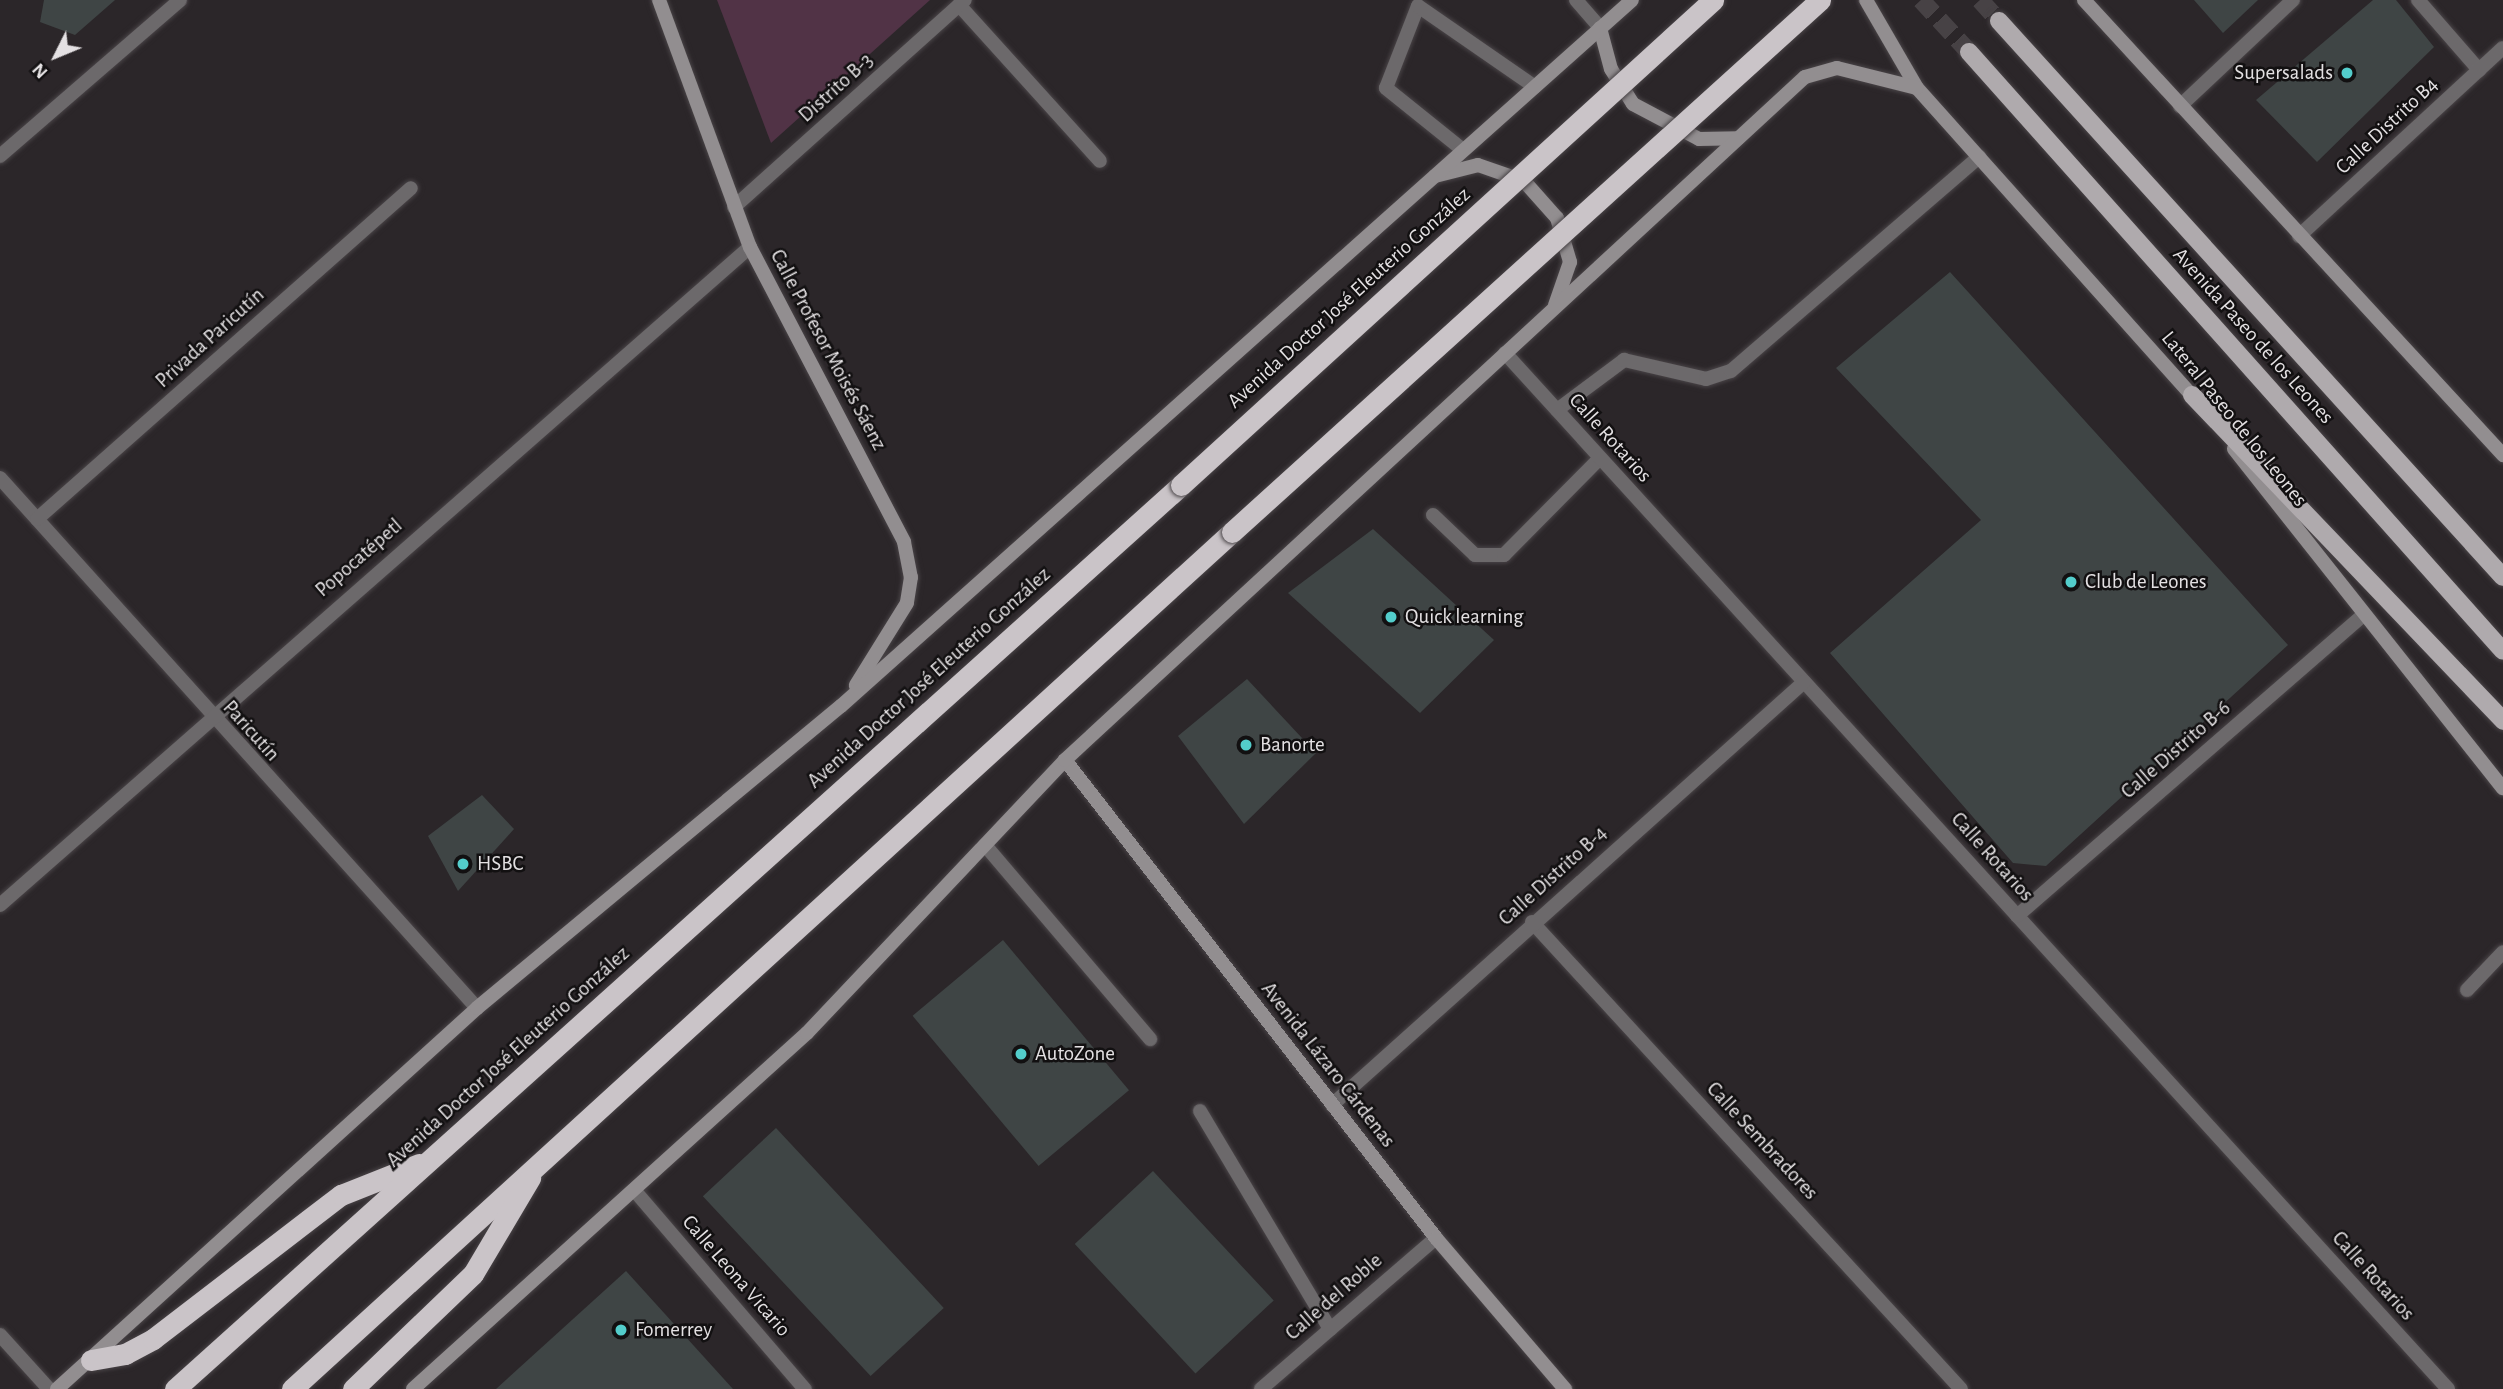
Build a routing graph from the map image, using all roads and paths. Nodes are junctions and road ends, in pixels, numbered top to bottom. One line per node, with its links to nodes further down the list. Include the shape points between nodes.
1 (180, 0): 22 (street)
2 (659, 0): 27 (street, Calle Profesor Moisés Sáenz)
3 (1576, 0): 13 (street)
4 (1632, 0): 13 (street)
5 (1713, 0): 58 (highway, Avenida Doctor José Eleuterio González, bridge)
6 (1820, 0): 59 (highway, bridge)
7 (1866, 0): 18 (street, Lateral Paseo de los Leones)
8 (2084, 0): 19 (street)
9 (2293, 0): 19 (street)
10 (2418, 0): 16 (street)
11 (962, 3): 24 (street); 27 (street, Distrito B-3)
12 (1999, 20): 39 (main road, Avenida Paseo de los Leones)
13 (1600, 28): 17 (street); 20 (street, via 1611,69 1633,104 1699,139)
14 (2503, 48): 16 (street, Calle Distrito B4)
15 (1969, 52): 41 (main road, Avenida Paseo de los Leones)
16 (2479, 70): 28 (street, Calle Distrito B4)
17 (1535, 87): 21 (street); 21 (street, via 1418,6 1386,88)
18 (1917, 88): 20 (street, via 1837,68 1805,77); 23 (street, Lateral Paseo de los Leones)
19 (2180, 106): 28 (street)
20 (1738, 138): 30 (street)
21 (1463, 150): 25 (street)
22 (0, 156)
23 (1979, 157): 32 (street, Lateral Paseo de los Leones); 33 (street, via 1731,371 1706,379 1624,360)
24 (1100, 161)
25 (1432, 177): 30 (street, via 1478,164 1524,181 1557,218 1570,262); 43 (street)
26 (411, 188): 38 (street, Privada Paricutín)
27 (734, 206): 29 (street, Calle Profesor Moisés Sáenz)
28 (2300, 236): 34 (street)
29 (750, 247): 43 (street, Calle Profesor Moisés Sáenz, via 904,542 911,577 890,637); 44 (street, Popocatépetl)
30 (1553, 310): 31 (street)
31 (1505, 353): 33 (street, Calle Rotarios); 46 (street)
32 (2192, 395): 40 (street, Lateral Paseo de los Leones); 45 (main road)
33 (1557, 410): 35 (street, Calle Rotarios)
34 (2503, 455)
35 (1600, 458): 37 (street, via 1504,555 1475,555); 42 (street, Calle Rotarios)
36 (0, 478): 38 (street, Paricutín)
37 (1433, 514)
38 (37, 519): 44 (street, Paricutín)
39 (2503, 578)
40 (2362, 616): 47 (street, Lateral Paseo de los Leones); 50 (street, Calle Distrito B-6)
41 (2503, 651)
42 (1804, 681): 50 (street, Calle Rotarios); 51 (street, Calle Distrito B-4)
43 (841, 706): 54 (street)
44 (208, 716): 49 (street, Popocatépetl); 54 (street, Paricutín)
45 (2503, 721)
46 (1065, 760): 48 (street); 56 (street, Avenida Lázaro Cárdenas)
47 (2503, 788)
48 (985, 845): 55 (street); 60 (street, via 807,1033)
49 (0, 905)
50 (2017, 916): 75 (street, Calle Rotarios)
51 (1532, 922): 56 (street, Calle Distrito B-4); 74 (street, Calle Sembradores)
52 (2503, 952): 53 (street)
53 (2467, 990)
54 (477, 1008): 64 (street)
55 (1150, 1038)
56 (1332, 1105): 61 (street, Avenida Lázaro Cárdenas)
57 (1199, 1111): 62 (street)
58 (430, 1160): 64 (highway, via 341,1195 153,1339 125,1354); 67 (highway, Avenida Doctor José Eleuterio González)
59 (536, 1167): 68 (highway); 69 (highway, via 506,1227 473,1273)
60 (635, 1191): 70 (street); 71 (street, Calle Leona Vicario)
61 (1436, 1238): 62 (street, Calle del Roble); 73 (street, Avenida Lázaro Cárdenas)
62 (1330, 1329): 72 (street, Calle del Roble)
63 (0, 1335): 65 (street)
64 (91, 1360): 66 (street)
65 (49, 1389)
66 (57, 1389)
67 (175, 1389)
68 (292, 1389)
69 (353, 1389)
70 (413, 1389)
71 (805, 1389)
72 (1261, 1389)
73 (1565, 1389)
74 (1961, 1389)
75 (2448, 1389)

